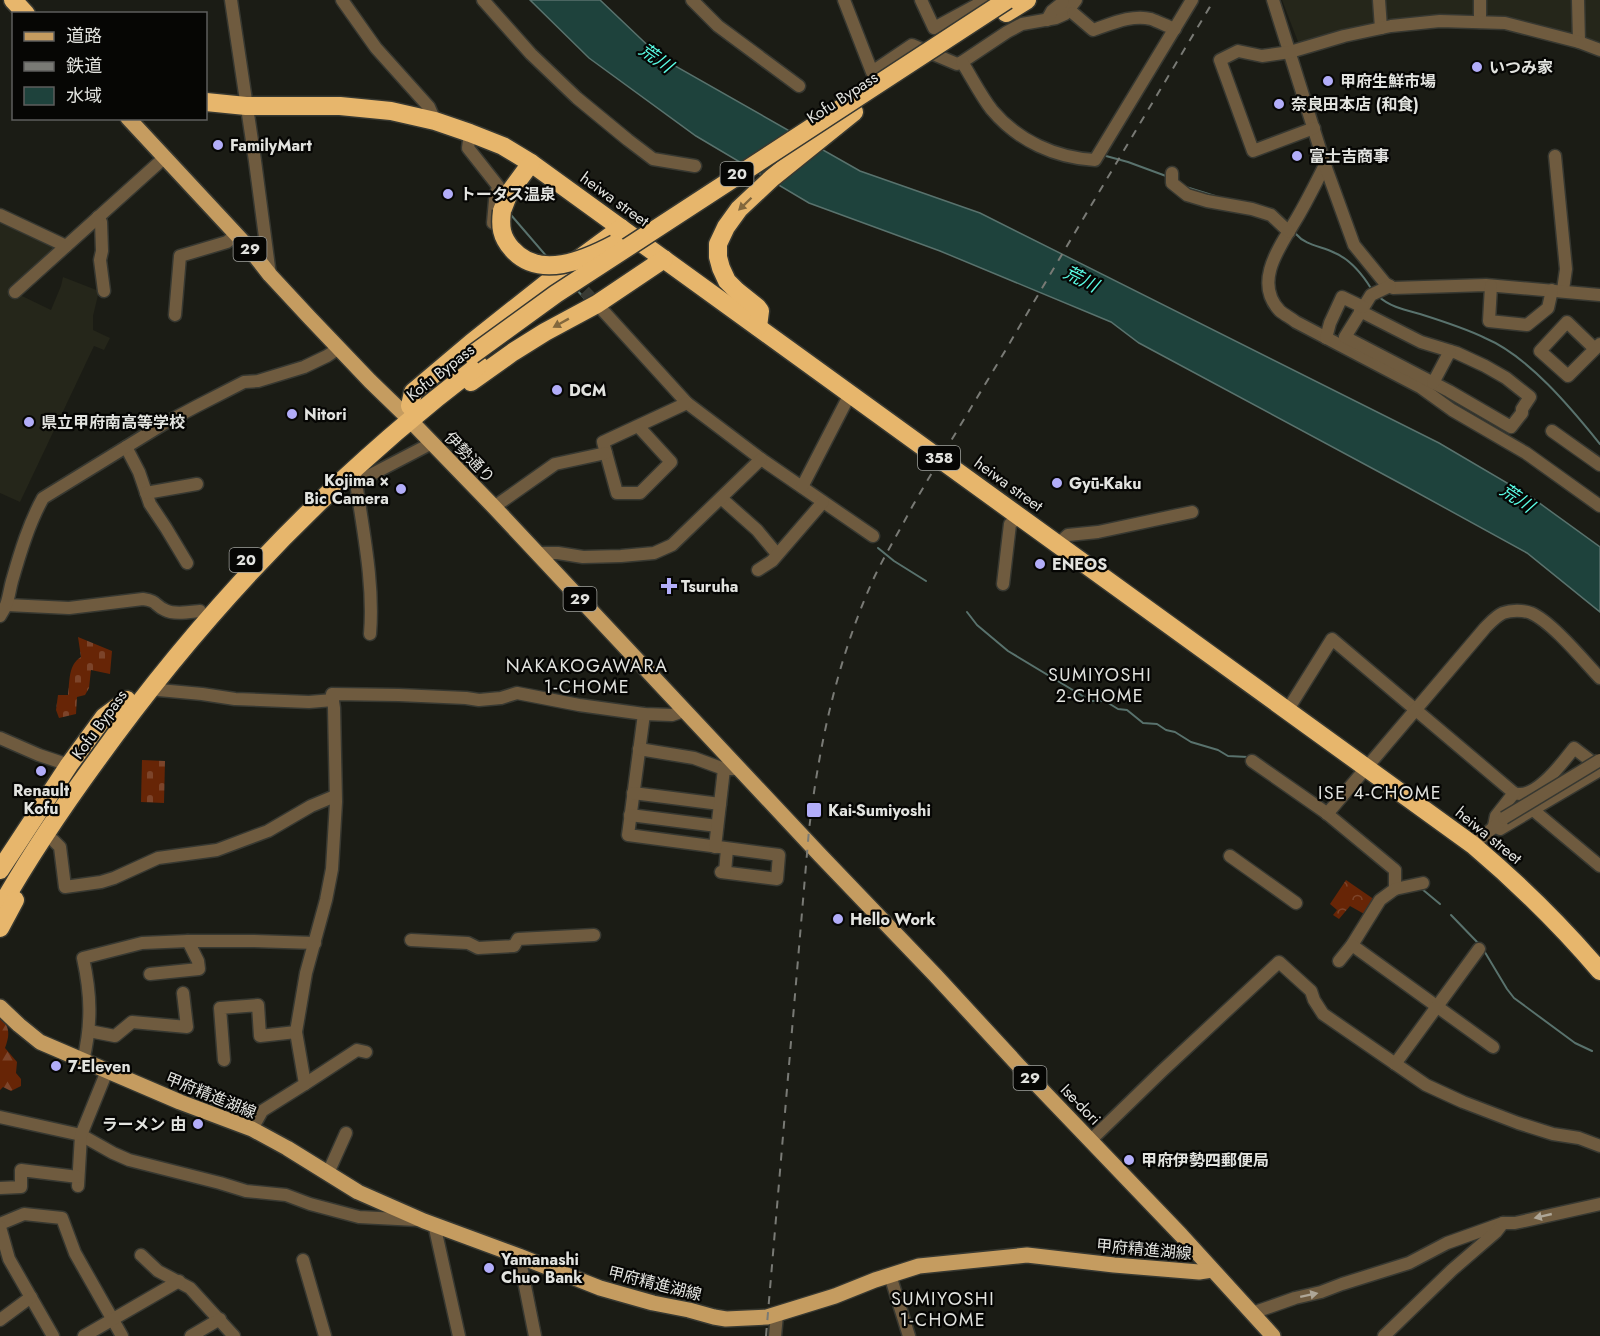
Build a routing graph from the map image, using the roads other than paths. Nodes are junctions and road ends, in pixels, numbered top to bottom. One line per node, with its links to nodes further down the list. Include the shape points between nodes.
1 (13, 0): 18 (highway)
2 (231, 0): 29 (street)
3 (342, 0): 32 (street, via 376,48 429,107)
4 (483, 0): 39 (street, via 531,54 628,140 653,159)
5 (692, 0): 27 (street, via 717,26)
6 (844, 0): 26 (street, via 872,72 912,45 957,64)
7 (921, 0): 8 (street, via 934,28)
8 (986, 0)
9 (1027, 0): 17 (highway, Kofu Bypass / 20)
10 (1063, 0): 19 (street)
11 (1192, 0): 21 (street)
12 (1273, 0): 25 (street)
13 (1379, 0): 22 (street)
14 (1480, 0): 20 (street)
15 (1578, 0): 23 (street)
16 (1074, 6): 19 (street); 21 (street, via 1093,30 1138,18)
17 (1007, 7): 30 (highway, Kofu Bypass / 20); 41 (highway, Kofu Bypass / 20, bridge)
18 (24, 12)
19 (1047, 20): 26 (street, via 1022,24)
20 (1480, 22): 22 (street, via 1440,21); 23 (street, via 1504,23)
21 (1175, 28): 26 (street, via 1095,159 1054,153 1022,137 992,109)
22 (1381, 28): 25 (street)
23 (1579, 42): 24 (street)
24 (1600, 50)
25 (1290, 52): 33 (street); 33 (street, via 1262,56 1238,51 1220,60 1253,151)
26 (962, 62)
27 (799, 86)
28 (207, 102): 29 (highway, heiwa street / 358)
29 (246, 106): 32 (highway, heiwa street / 358, via 368,108); 49 (street)
30 (854, 112): 60 (highway, one-way to 60, via 739,209 718,244 718,257 727,280 760,311); 65 (highway, Kofu Bypass / 20)
31 (130, 120): 36 (main road, 伊勢通り / 29)
32 (435, 121): 34 (highway, heiwa street / 358)
33 (1314, 128): 38 (street)
34 (470, 133): 37 (highway, heiwa street / 358); 50 (street, via 468,148 498,186 493,218 498,243 514,262)
35 (1555, 156): 52 (street, via 1566,269)
36 (164, 158): 43 (street); 46 (main road, 伊勢通り / 29)
37 (531, 163): 41 (highway, bridge, via 509,193 500,225 504,240 514,252 523,260 542,266 606,249 708,187); 44 (highway, heiwa street / 358)
38 (1325, 165): 45 (street); 54 (street, via 1354,245 1385,283)
39 (695, 166)
40 (1172, 173): 45 (street, via 1172,183 1187,195 1271,215)
41 (719, 186): 65 (highway, Kofu Bypass / 20, bridge, via 556,294)
42 (0, 215): 47 (street)
43 (98, 217): 47 (street); 53 (street)
44 (621, 228): 48 (highway, heiwa street / 358); 50 (highway)
45 (1289, 232): 61 (street, via 1270,264 1272,298 1281,312)
46 (236, 234): 49 (main road, 伊勢通り / 29); 59 (street, via 227,242 180,256)
47 (66, 246): 55 (street)
48 (664, 258): 57 (highway); 60 (highway, heiwa street / 358)
49 (270, 274): 63 (main road, 伊勢通り / 29)
50 (553, 278): 70 (highway, via 412,392)
51 (1491, 285): 52 (street); 52 (street, via 1490,321 1527,326 1548,308); 54 (street)
52 (1557, 290): 56 (street)
53 (104, 291)
54 (1380, 291): 58 (street)
55 (15, 292)
56 (1600, 294)
57 (597, 304): 66 (highway, one-way to 66, via 545,332 472,382); 69 (street)
58 (1362, 309): 61 (street, via 1342,297); 64 (street, via 1421,342); 67 (street, via 1345,337)
59 (175, 315)
60 (758, 327): 68 (highway, heiwa street / 358)
61 (1326, 338): 83 (street, via 1420,387 1526,453)
62 (1598, 346): 62 (street, via 1567,322 1540,351 1568,376)
63 (339, 348): 70 (main road, 伊勢通り / 29); 74 (street, via 304,367 244,382)
64 (1450, 351): 67 (street); 67 (street, via 1506,378 1530,398 1511,427)
65 (476, 360): 66 (highway, Kofu Bypass / 20); 70 (highway, Kofu Bypass / 20)
66 (458, 381): 70 (highway, Kofu Bypass / 20)
67 (1433, 383)
68 (850, 394): 79 (street); 86 (highway, heiwa street / 358)
69 (687, 403): 71 (street); 76 (street)
70 (407, 412): 73 (main road, 伊勢通り / 29); 95 (highway, Kofu Bypass / 20, via 334,474); 99 (highway, Kofu Bypass / 20, via 250,572)
71 (638, 426): 75 (street, via 603,442); 75 (street, via 671,462 640,493 617,493)
72 (1552, 431): 77 (street)
73 (432, 443): 84 (main road, 伊勢通り / 29); 97 (street, via 359,481)
74 (126, 447): 80 (street); 94 (street, via 43,498)
75 (606, 453): 84 (street, via 555,464)
76 (761, 459): 79 (street); 81 (street)
77 (1600, 465)
78 (196, 484): 80 (street)
79 (802, 487): 82 (street)
80 (146, 493): 91 (street)
81 (721, 498): 89 (street, via 672,545 654,553 583,557); 90 (street)
82 (823, 502): 87 (street); 90 (street)
83 (1600, 506)
84 (494, 507): 89 (main road, 伊勢通り / 29)
85 (1192, 512): 88 (street, via 1068,535)
86 (1021, 516): 88 (highway, heiwa street / 358); 93 (street, via 1010,524)
87 (873, 536)
88 (1058, 544): 103 (highway, heiwa street / 358)
89 (537, 553): 102 (main road, 伊勢通り / 29)
90 (777, 554): 92 (street)
91 (187, 563)
92 (758, 570)
93 (1003, 584)
94 (7, 605): 95 (street, via 69,608 143,599 171,612); 96 (street)
95 (200, 611): 99 (highway, Kofu Bypass / 20)
96 (0, 616)
97 (370, 634)
98 (1600, 678): 101 (street, via 1540,619 1511,611 1485,628)
99 (141, 694): 100 (street, via 159,690 235,699); 109 (highway, via 104,717); 117 (highway, Kofu Bypass / 20); 124 (highway, via 129,729)
100 (333, 700): 104 (street, via 332,694 479,700 516,693); 116 (street)
101 (1417, 710): 103 (street, via 1332,639); 110 (street); 115 (street)
102 (684, 711): 104 (street, via 672,715); 112 (main road, 伊勢通り / 29)
103 (1287, 711): 110 (highway, heiwa street / 358)
104 (644, 714): 106 (street)
105 (0, 738): 109 (street)
106 (639, 749): 111 (street, via 694,758); 114 (street)
107 (1600, 760): 122 (street, bridge)
108 (1252, 761): 120 (street)
109 (69, 765): 129 (highway)
110 (1366, 768): 120 (street); 125 (highway, heiwa street / 358)
111 (724, 769): 112 (street); 118 (street)
112 (741, 769): 161 (main road, Ise-dori / 29)
113 (1600, 769): 115 (street, via 1574,748 1548,780 1526,793); 119 (street)
114 (633, 793): 118 (street); 121 (street)
115 (1514, 793): 122 (street, via 1496,816)
116 (335, 796): 124 (street, via 268,831 218,850 158,858 101,882 65,887 60,847); 139 (street, via 332,869)
117 (61, 801): 131 (highway, Kofu Bypass / 20); 134 (highway, Kofu Bypass / 20)
118 (720, 804): 123 (street)
119 (1532, 809): 122 (street, via 1500,829); 128 (street)
120 (1328, 814): 132 (street, via 1395,870)
121 (630, 815): 123 (street); 126 (street, via 628,835)
122 (1499, 822): 125 (street)
123 (717, 826): 126 (street)
124 (53, 840): 135 (highway)
125 (1473, 845): 143 (highway, heiwa street / 358, via 1539,904)
126 (721, 848): 126 (street, via 779,855 777,879 723,872)
127 (1230, 856): 133 (street)
128 (1600, 866)
129 (0, 870)
130 (1423, 883): 132 (street)
131 (0, 886)
132 (1395, 889): 140 (street, via 1380,900)
133 (1296, 903)
134 (0, 908)
135 (0, 928)
136 (594, 935): 137 (street, via 518,939 514,946 478,948 468,943)
137 (411, 940)
138 (188, 941): 139 (street); 144 (street, via 199,969); 148 (street, via 142,943 83,957 91,1007)
139 (315, 944): 149 (street)
140 (1352, 945): 142 (street); 146 (street)
141 (1479, 949): 146 (street)
142 (1339, 962)
143 (1600, 971)
144 (150, 974)
145 (183, 993): 148 (street, via 187,1027 132,1022 115,1036)
146 (1437, 1006): 150 (street); 154 (street)
147 (0, 1007): 153 (main road, 甲府精進湖線, via 40,1042)
148 (89, 1031): 153 (street)
149 (296, 1032): 152 (street, via 260,1036 258,1005 220,1008); 156 (street)
150 (1493, 1047)
151 (366, 1052): 156 (street, via 357,1050)
152 (224, 1060)
153 (83, 1061): 155 (main road, 甲府精進湖線)
154 (1395, 1064): 161 (street, via 1323,1014 1311,991 1279,962); 162 (street, via 1426,1085 1463,1102)
155 (107, 1071): 158 (main road, 甲府精進湖線); 160 (street)
156 (305, 1084): 158 (street, via 262,1111)
157 (0, 1116): 160 (street)
158 (252, 1129): 163 (main road, 甲府精進湖線)
159 (346, 1133): 163 (street)
160 (81, 1135): 164 (street, via 78,1182 21,1170 21,1187); 166 (street, via 129,1160 246,1191 286,1195 359,1216)
161 (1091, 1140): 173 (main road, Ise-dori / 29)
162 (1600, 1146)
163 (328, 1173): 166 (main road, 甲府精進湖線, via 358,1192)
164 (0, 1188)
165 (1600, 1204): 167 (street, one-way to 167)
166 (429, 1222): 170 (main road, 甲府精進湖線); 188 (street)
167 (1503, 1223): 177 (street, one-way to 167, via 1409,1263 1447,1243); 193 (street)
168 (0, 1225): 172 (street); 181 (street, via 24,1214 62,1218 75,1253)
169 (141, 1256): 175 (street, via 158,1271)
170 (519, 1256): 178 (main road, 甲府精進湖線, via 600,1288 653,1303 724,1319); 189 (street)
171 (303, 1260): 187 (street)
172 (4, 1261): 176 (street)
173 (1212, 1270): 174 (main road, 甲府精進湖線, via 1199,1272 1027,1255 919,1266); 177 (main road, Ise-dori / 29)
174 (890, 1275): 178 (main road, 甲府精進湖線); 191 (street)
175 (179, 1281): 179 (street); 181 (street)
176 (31, 1297): 180 (street); 182 (street)
177 (1254, 1314): 192 (main road, Ise-dori / 29)
178 (777, 1315): 190 (street)
179 (220, 1319): 185 (street); 186 (street)
180 (0, 1320)
181 (113, 1320): 183 (street); 184 (street)
182 (53, 1336)
183 (84, 1336)
184 (122, 1336)
185 (191, 1336)
186 (234, 1336)
187 (325, 1336)
188 (459, 1336)
189 (535, 1336)
190 (775, 1336)
191 (909, 1336)
192 (1273, 1336)
193 (1384, 1336)

